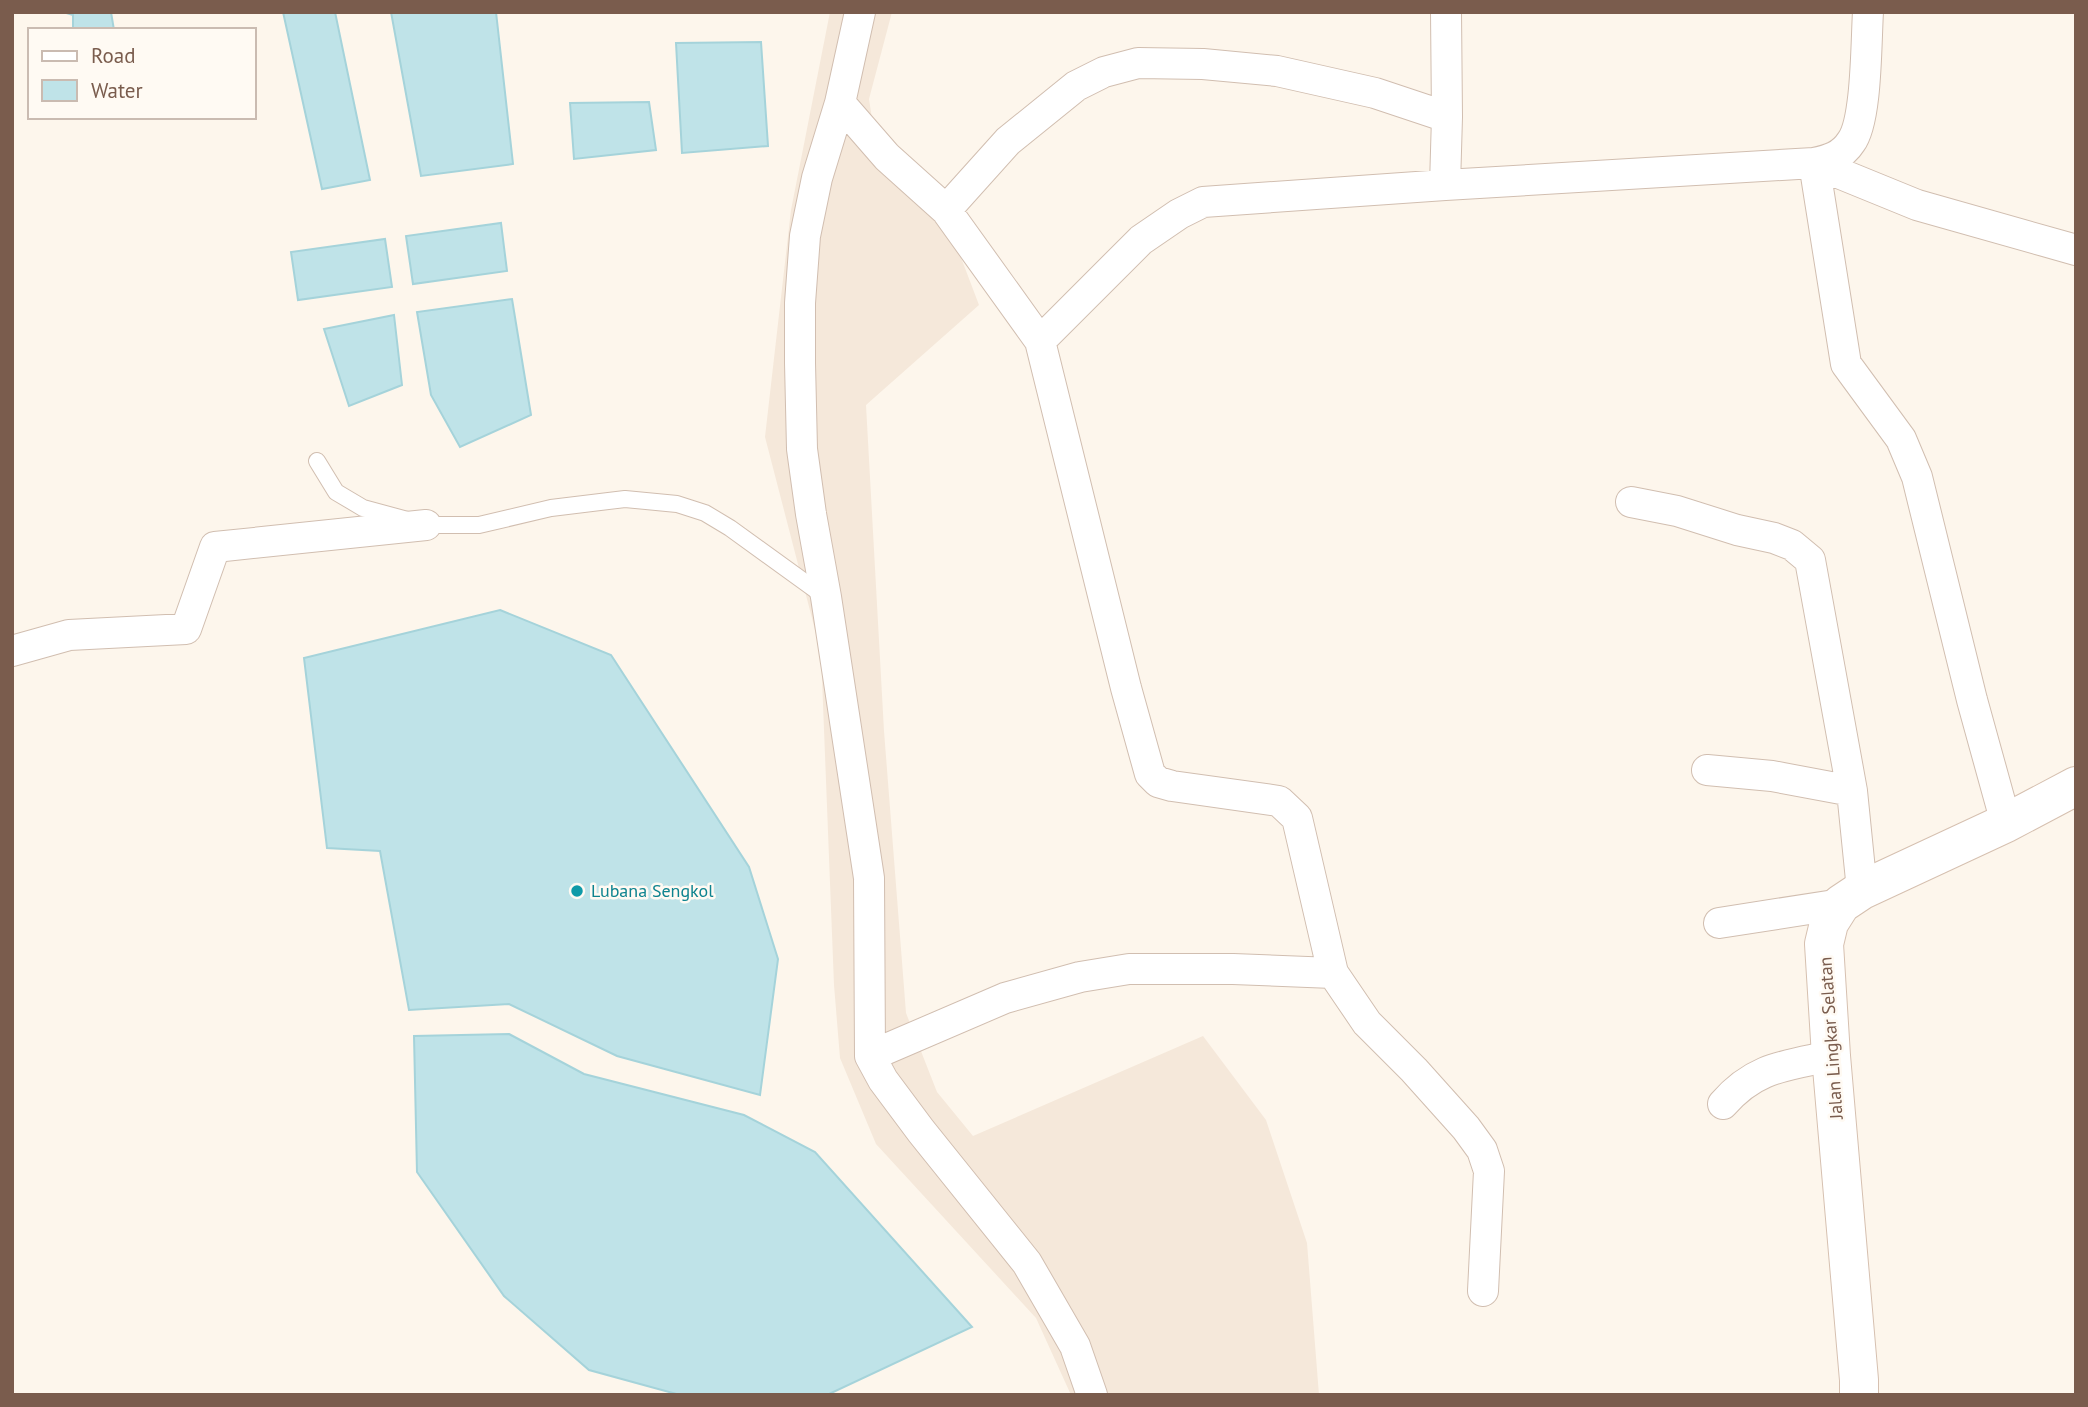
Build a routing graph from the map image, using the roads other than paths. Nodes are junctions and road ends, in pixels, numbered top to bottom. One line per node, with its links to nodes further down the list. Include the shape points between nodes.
1 (860, 12): 4 (street)
2 (1446, 12): 5 (street)
3 (1868, 12): 6 (street, via 1859,129 1841,153)
4 (841, 103): 8 (street, via 887,157); 14 (street, via 817,178 805,236 800,303 802,449)
5 (1447, 117): 7 (street); 8 (street, via 1375,93 1277,71 1138,63 1076,86 1008,142)
6 (1814, 163): 7 (street); 9 (street, via 1917,205); 19 (street, via 1846,364 1900,439 1917,477)
7 (1445, 184): 10 (street, via 1203,202 1141,240)
8 (946, 210): 10 (street)
9 (2076, 250)
10 (1040, 341): 22 (street, via 1150,774 1172,786 1279,801 1297,818)
11 (317, 461): 13 (lane, via 336,492 345,498 363,508)
12 (1631, 502): 18 (street, via 1774,538 1810,560)
13 (426, 525): 14 (lane, via 479,525 551,508 625,499 677,504 730,528); 15 (street, via 215,547 186,629 69,635)
14 (826, 597): 23 (street, via 869,878)
15 (12, 650)
16 (1707, 770): 18 (street)
17 (2076, 786): 19 (main road)
18 (1852, 790): 20 (street)
19 (2006, 823): 20 (main road)
20 (1852, 897): 21 (street); 24 (main road, Jalan Lingkar Selatan, via 1829,923 1824,944)
21 (1719, 923)
22 (1333, 973): 23 (street, via 1129,969 1080,977 1006,999); 26 (street, via 1367,1023 1482,1150 1489,1171)
23 (870, 1056): 27 (street, via 920,1131 1027,1263 1075,1346)
24 (1831, 1056): 25 (street, via 1755,1076); 28 (main road, Jalan Lingkar Selatan)
25 (1723, 1104)
26 (1483, 1291)
27 (1092, 1395)
28 (1858, 1395)

